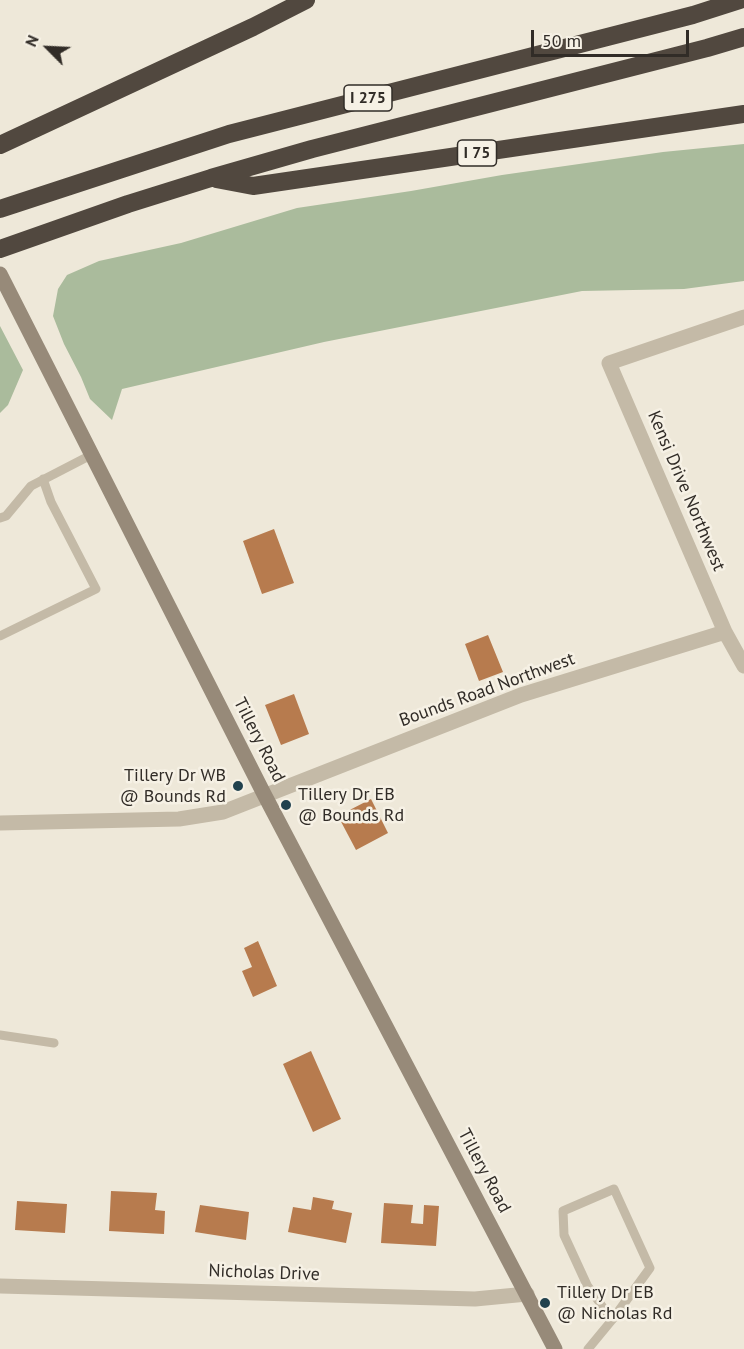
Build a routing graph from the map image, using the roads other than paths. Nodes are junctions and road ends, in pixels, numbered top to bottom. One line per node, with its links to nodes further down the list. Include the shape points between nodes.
1 (306, 0): 5 (highway)
2 (740, 0): 7 (highway, I 275, via 229,134)
3 (744, 37): 6 (highway, I 275)
4 (744, 114): 6 (highway, I 75, via 253,186)
5 (0, 145)
6 (211, 178): 8 (highway, I 75)
7 (0, 208)
8 (0, 249)
9 (0, 274): 11 (street, Tillery Road)
10 (744, 317): 14 (street, Kensi Drive Northwest, via 609,363)
11 (92, 455): 12 (lane); 17 (street, Tillery Road)
12 (43, 479): 13 (lane); 15 (lane, via 96,589)
13 (0, 518)
14 (725, 632): 16 (street, Kensi Drive Northwest); 17 (street, Bounds Road Northwest, via 521,695)
15 (0, 636)
16 (744, 666)
17 (264, 794): 18 (street, Bounds Road Northwest, via 223,812 179,819); 22 (street, Tillery Road)
18 (0, 823)
19 (0, 1035): 20 (lane)
20 (54, 1042)
21 (0, 1286): 22 (street, Nicholas Drive, via 475,1299)
22 (527, 1294): 24 (street, Tillery Road)
23 (612, 1320): 23 (lane, via 587,1285 564,1235 563,1211 614,1189 650,1268); 25 (lane)
24 (555, 1349)
25 (588, 1349)

